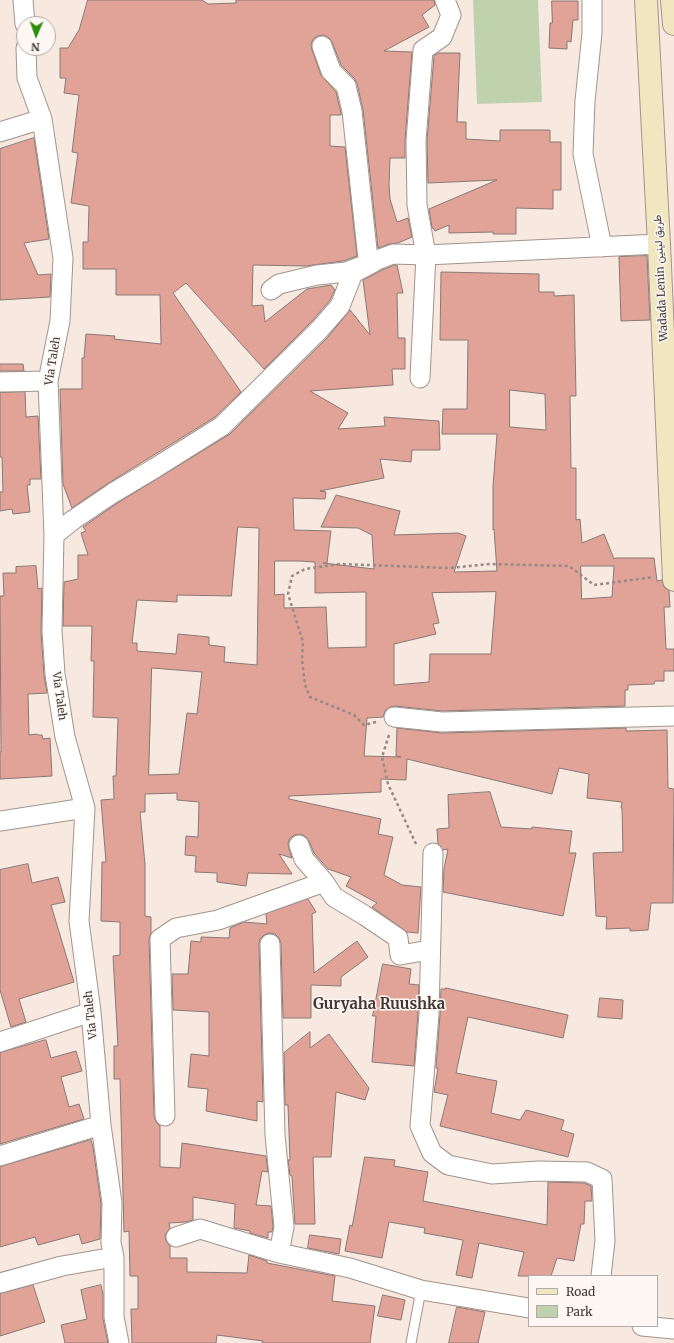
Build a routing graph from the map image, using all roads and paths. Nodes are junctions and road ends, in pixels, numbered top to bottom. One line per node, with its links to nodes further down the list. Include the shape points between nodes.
1 (23, 0): 6 (street)
2 (446, 0): 14 (street, via 451,15 442,37 423,50 416,141 417,205)
3 (592, 0): 13 (street, via 583,154)
4 (646, 0): 12 (main road, Wadada Lenin طريق لينين)
5 (672, 0): 7 (main road)
6 (24, 16)
7 (674, 24)
8 (322, 46): 15 (street, via 332,71 346,86 352,111 368,259)
9 (26, 56): 10 (street, Via Taleh, via 27,78)
10 (42, 119): 11 (street); 18 (street, Via Taleh, via 63,258 60,321)
11 (0, 132)
12 (659, 244): 13 (street); 21 (main road, Wadada Lenin طريق لينين)
13 (602, 247): 14 (street)
14 (426, 255): 15 (street, via 393,254); 17 (street)
15 (374, 262): 16 (street, via 346,272 316,275 279,284); 20 (street, via 353,273 340,306 222,426 113,493)
16 (271, 290)
17 (420, 378)
18 (48, 381): 19 (street); 20 (street, Via Taleh)
19 (0, 382)
20 (54, 535): 25 (street, Via Taleh, via 52,632 55,674 65,737)
21 (674, 577): 22 (main road, Wadada Lenin طريق لينين); 24 (path, via 649,577 594,585 569,566 490,564 449,568 340,564 305,569 292,576 288,594 303,642 305,685 310,698 354,715 364,725)
22 (674, 580)
23 (674, 716): 24 (street, via 442,722)
24 (394, 717): 28 (path, via 382,757 388,784 417,848)
25 (85, 808): 26 (street); 32 (street, Via Taleh, via 79,921)
26 (0, 821)
27 (299, 845): 29 (street, via 304,859)
28 (432, 853): 31 (street)
29 (324, 882): 31 (street, via 334,897 398,938 400,955); 34 (street, via 218,920 176,928 160,939)
30 (270, 944): 38 (street, via 274,1135 284,1227)
31 (430, 950): 40 (street, via 429,1014 420,1126 432,1153 448,1165 492,1174 539,1171 587,1172 602,1179 605,1241)
32 (91, 1012): 33 (street); 35 (street, Via Taleh)
33 (0, 1042)
34 (165, 1116)
35 (101, 1125): 36 (street); 39 (street, Via Taleh, via 112,1203 111,1243)
36 (0, 1156)
37 (176, 1237): 38 (street, via 200,1229)
38 (279, 1253): 42 (street, via 350,1268)
39 (114, 1257): 41 (street, via 62,1266); 46 (street, Via Taleh, via 114,1317)
40 (601, 1275)
41 (0, 1283)
42 (421, 1290): 43 (street); 47 (lane)
43 (528, 1308)
44 (653, 1327): 45 (street)
45 (674, 1329)
46 (119, 1343)
47 (411, 1343)

